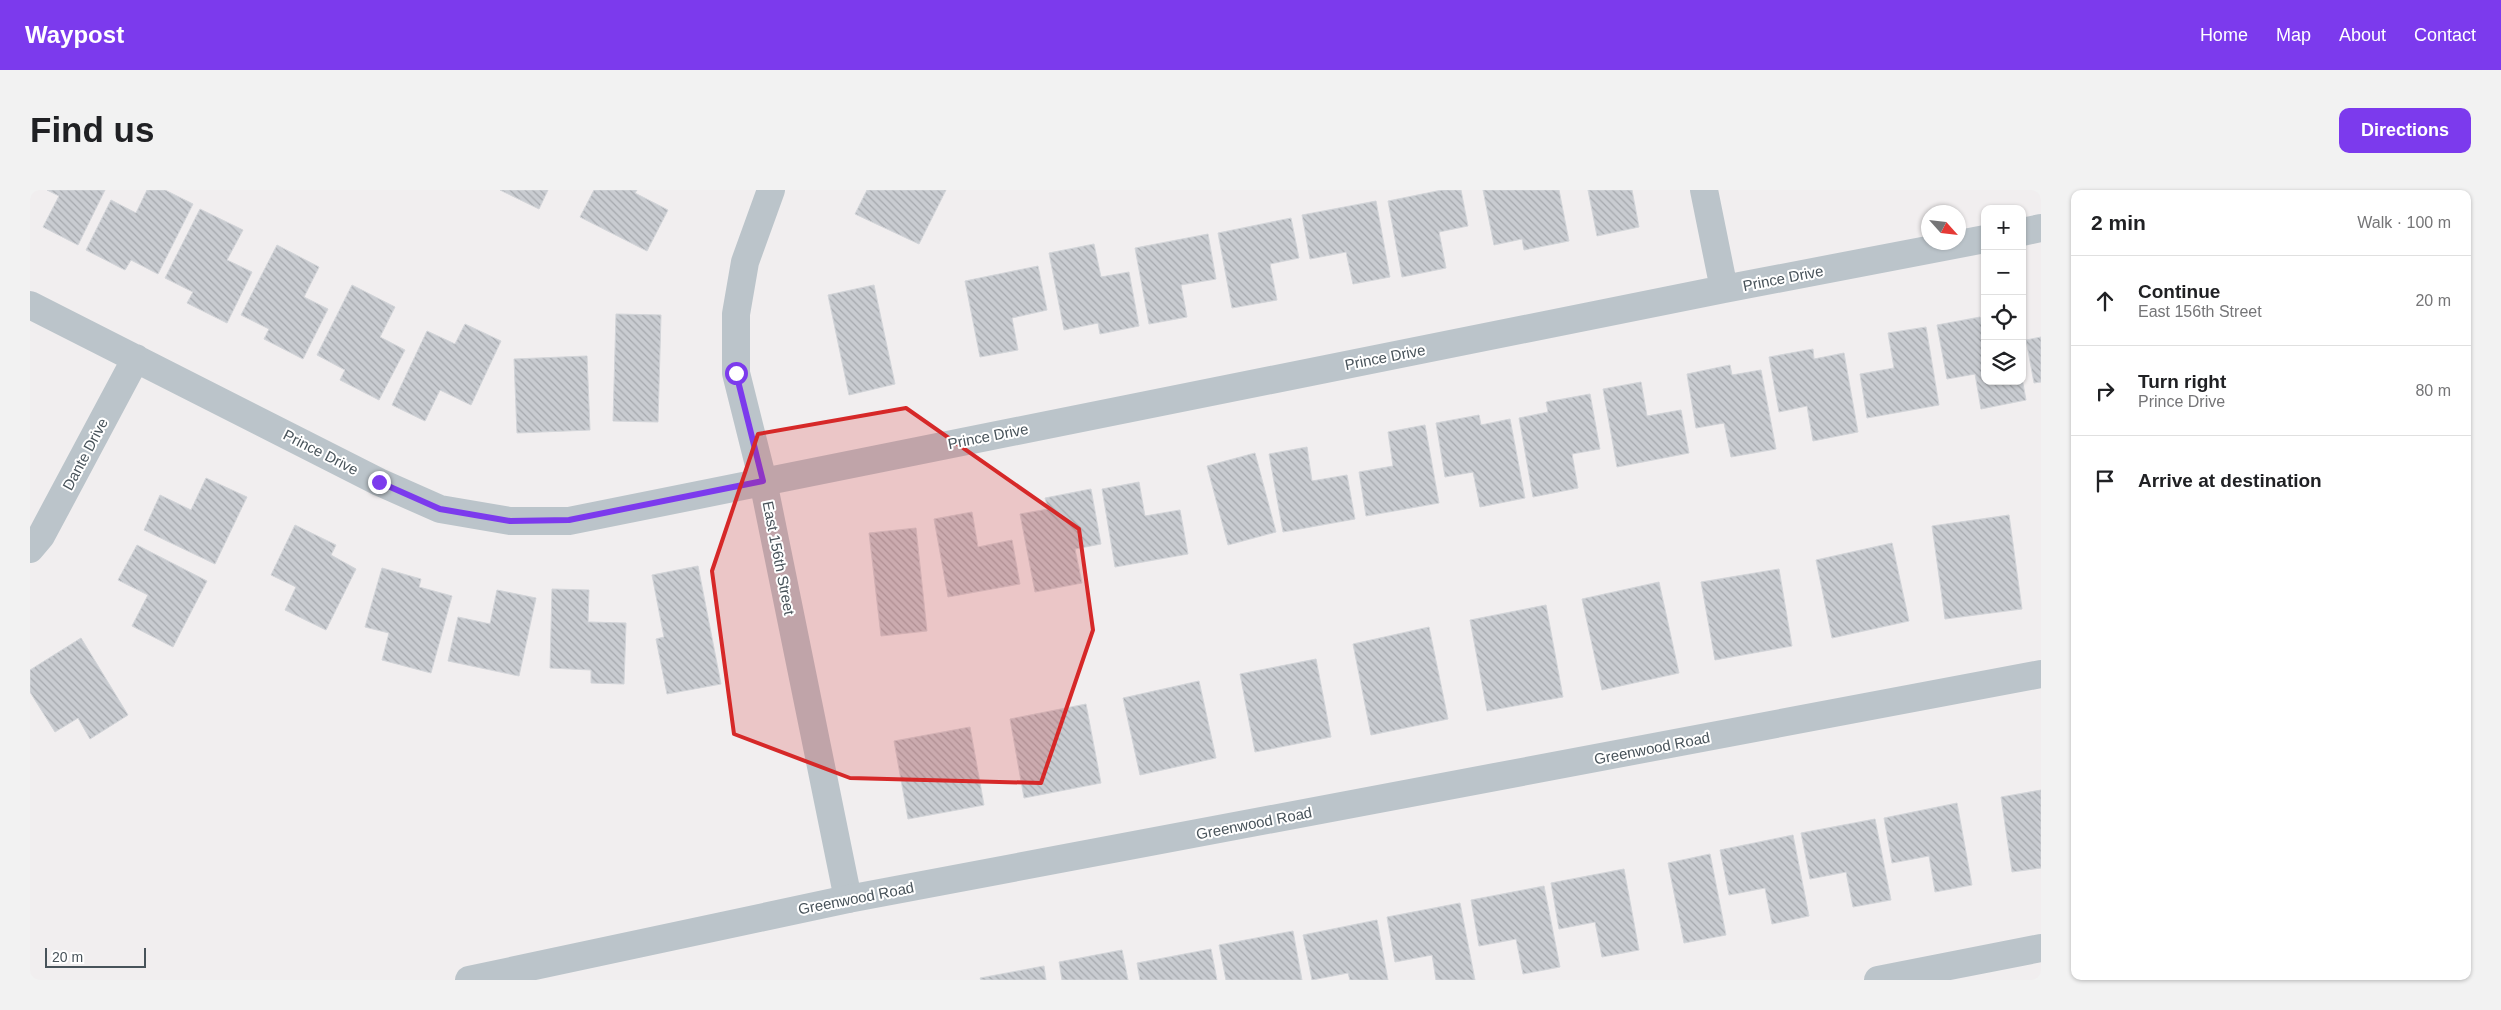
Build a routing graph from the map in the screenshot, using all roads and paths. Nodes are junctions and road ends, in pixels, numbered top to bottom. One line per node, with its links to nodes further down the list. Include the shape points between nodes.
1 (771, 190): 9 (street, East 156th Street, via 744,262 736,314 736,373)
2 (1704, 190): 6 (street)
3 (2041, 228): 4 (street)
4 (2026, 231)
5 (1981, 240): 6 (street, Prince Drive)
6 (1724, 289): 9 (street, Prince Drive)
7 (30, 305): 8 (street, Prince Drive)
8 (136, 358): 9 (street, Prince Drive, via 370,478 440,509 510,521 569,520); 10 (street, Dante Drive, via 41,536)
9 (763, 481): 12 (street, East 156th Street)
10 (30, 549)
11 (2041, 674): 12 (street, Greenwood Road)
12 (848, 899): 14 (street, Greenwood Road)
13 (2041, 948): 15 (street)
14 (469, 980)
15 (1878, 980)

